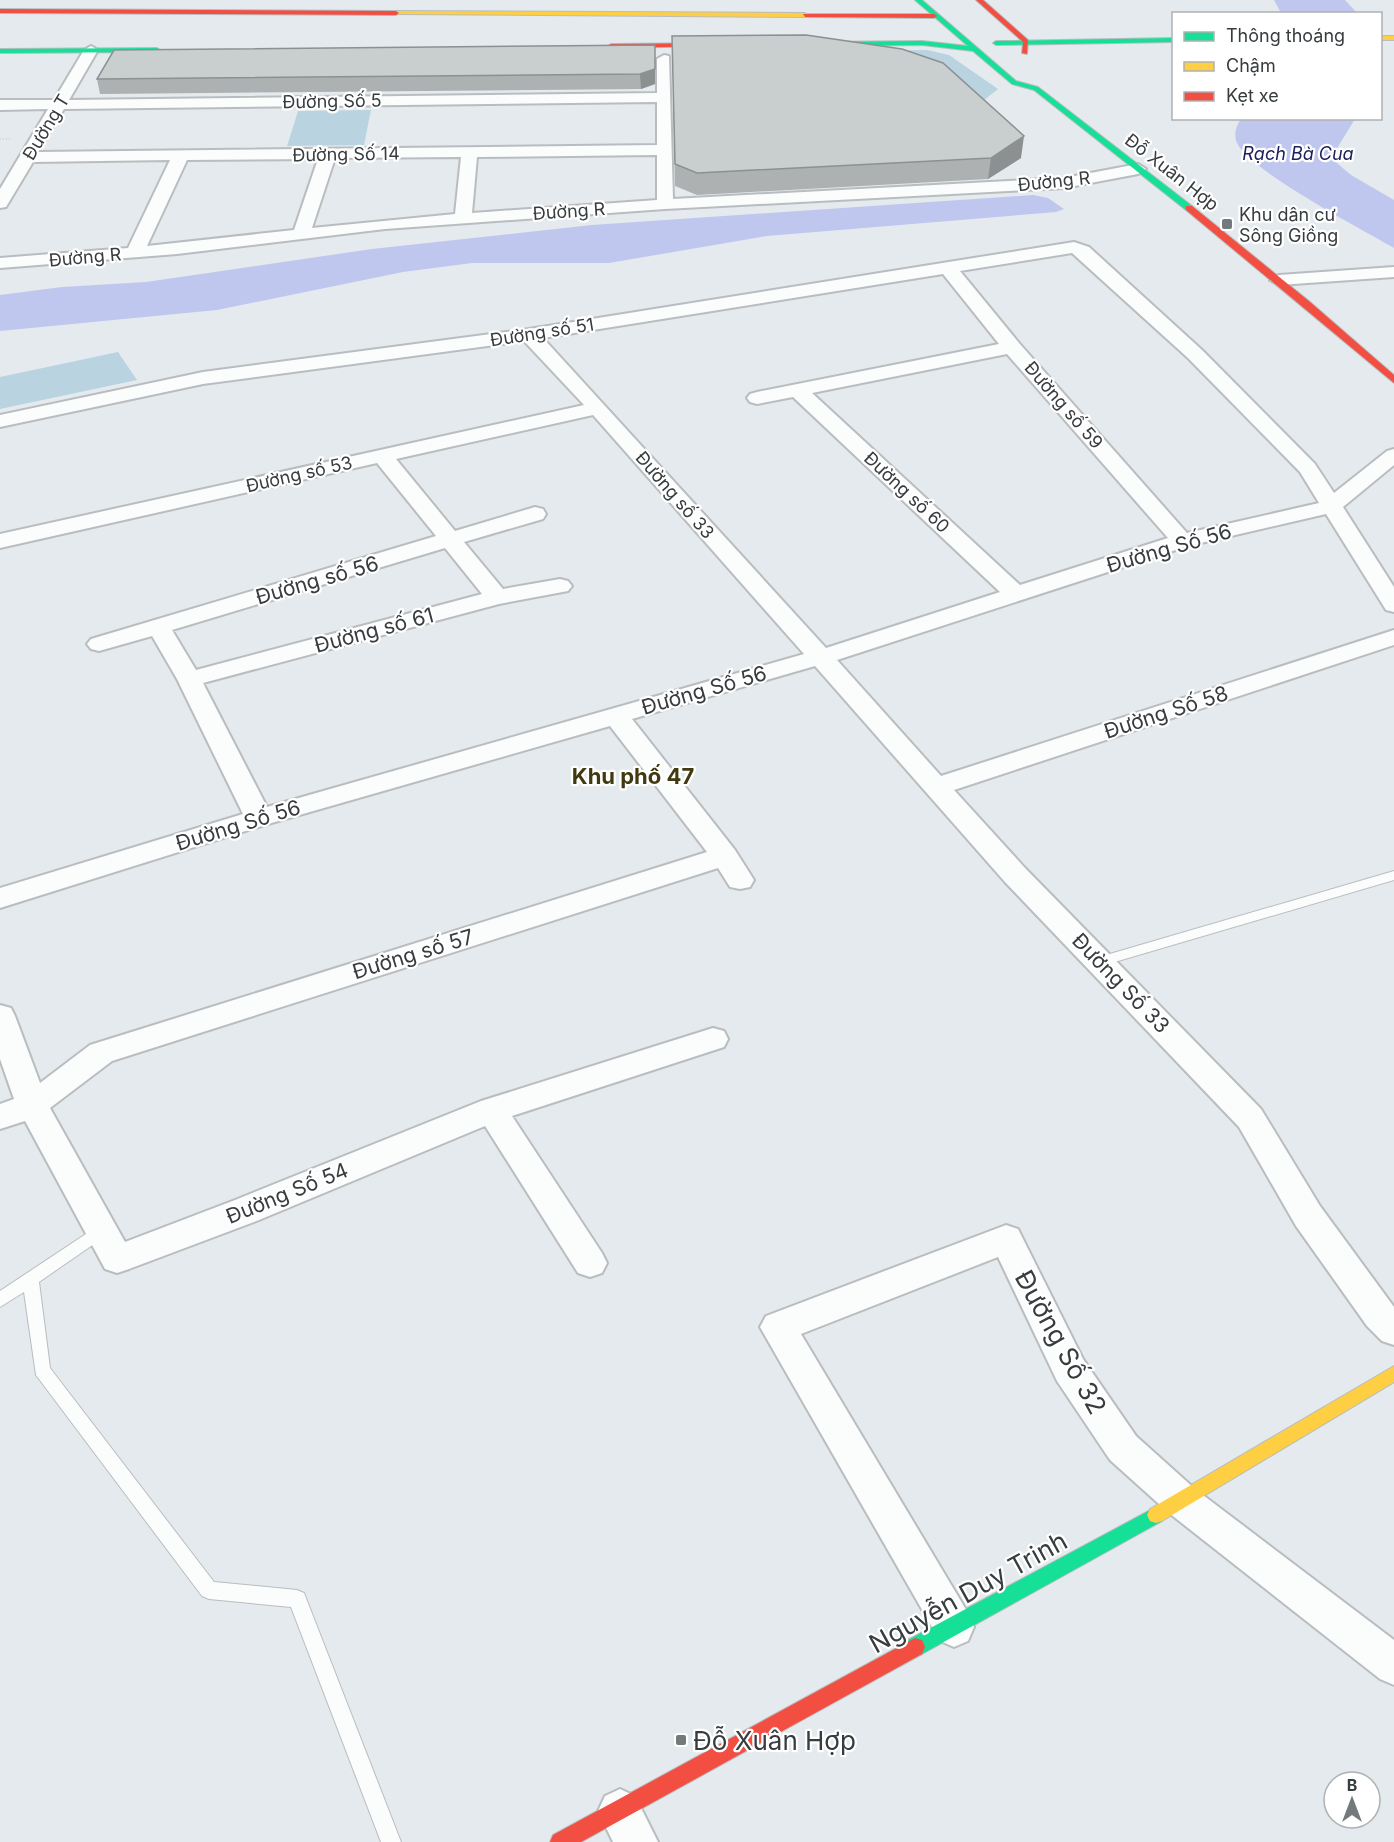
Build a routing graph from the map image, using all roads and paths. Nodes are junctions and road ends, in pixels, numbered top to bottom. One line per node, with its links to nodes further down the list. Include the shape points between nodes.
1 (621, 0): 5 (main road)
2 (894, 0): 7 (main road)
3 (918, 0): 8 (main road, Đỗ Xuân Hợp)
4 (979, 0): 11 (main road)
5 (0, 5)
6 (0, 11): 7 (main road)
7 (912, 16): 8 (main road)
8 (939, 21): 9 (main road, Đỗ Xuân Hợp)
9 (957, 36): 12 (main road); 16 (main road, Đỗ Xuân Hợp)
10 (1172, 40): 11 (main road)
11 (1026, 41): 21 (main road); 21 (main road, via 992,39)
12 (922, 43): 13 (main road); 16 (main road)
13 (803, 44)
14 (732, 45): 15 (main road)
15 (601, 46)
16 (972, 49): 22 (main road, Đỗ Xuân Hợp, via 1014,83)
17 (174, 50): 19 (main road)
18 (0, 51): 19 (main road)
19 (91, 51): 24 (street, Đường T)
20 (664, 59): 23 (street)
21 (1028, 70): 22 (main road, via 1039,81)
22 (1036, 88): 33 (main road, Đỗ Xuân Hợp)
23 (664, 97): 24 (street, Đường Số 5); 28 (street)
24 (59, 104): 25 (street, Đường Số 5); 32 (street, Đường T)
25 (0, 105)
26 (0, 139): 27 (path)
27 (13, 139)
28 (664, 150): 29 (street, Đường Số 14); 35 (street)
29 (470, 152): 30 (street, Đường Số 14); 36 (street)
30 (328, 154): 31 (street, Đường Số 14); 37 (street)
31 (181, 155): 32 (street, Đường Số 14); 38 (street)
32 (28, 157): 34 (street, Đường T)
33 (1138, 168): 35 (street, Đường R, via 1064,183); 42 (main road, Đỗ Xuân Hợp)
34 (0, 203)
35 (665, 204): 36 (street, Đường R)
36 (463, 219): 37 (street, Đường R)
37 (302, 234): 38 (street, Đường R)
38 (135, 252): 39 (street, Đường R)
39 (0, 263)
40 (947, 267): 43 (street, Đường số 51); 44 (street, Đường số 59); 52 (street, Đường số 51, via 1066,246 1083,251 1195,354 1308,468)
41 (1394, 272): 42 (street)
42 (1279, 280): 45 (main road, Đỗ Xuân Hợp)
43 (529, 335): 48 (street, Đường số 33); 49 (street, Đường số 51, via 203,378)
44 (1012, 347): 46 (street); 56 (street, Đường số 59)
45 (1394, 380)
46 (797, 390): 47 (street); 58 (street, Đường số 60)
47 (757, 398)
48 (598, 408): 50 (street, Đường số 53); 64 (street, Đường số 33)
49 (0, 421)
50 (381, 455): 54 (street); 55 (street, Đường số 53)
51 (1394, 455): 52 (street, Đường Số 56)
52 (1330, 507): 56 (street, Đường Số 56); 60 (street)
53 (535, 514): 54 (street, Đường số 56)
54 (450, 540): 59 (street); 61 (street, Đường số 56)
55 (0, 541)
56 (1182, 542): 58 (street, Đường Số 56)
57 (560, 586): 59 (street, Đường số 61)
58 (1017, 595): 64 (street, Đường Số 56)
59 (497, 597): 65 (street, Đường số 61)
60 (1394, 605)
61 (159, 627): 63 (street, Đường số 56); 65 (street)
62 (1394, 638): 67 (street, Đường Số 58)
63 (99, 644)
64 (818, 658): 66 (street, Đường Số 56); 67 (street, Đường Số 33)
65 (189, 679): 68 (street)
66 (615, 715): 68 (street, Đường Số 56); 74 (street, Đường số 57, via 732,868 101,1053)
67 (938, 786): 71 (street, Đường Số 33, via 1015,875)
68 (259, 818): 70 (street, Đường Số 56)
69 (1394, 875): 71 (lane)
70 (0, 898)
71 (1101, 961): 81 (street, Đường Số 33, via 1250,1118 1308,1216)
72 (0, 1016): 74 (street, Đường Số 54)
73 (713, 1039): 75 (street, Đường Số 54)
74 (32, 1105): 76 (street); 77 (street, Đường Số 54)
75 (492, 1110): 77 (street, Đường Số 54, via 117,1259); 78 (street)
76 (0, 1117)
77 (101, 1230): 79 (lane)
78 (590, 1263)
79 (30, 1279): 80 (lane); 87 (lane, via 42,1370 209,1590 297,1599)
80 (0, 1300)
81 (1394, 1330)
82 (1394, 1373): 83 (main road, Nguyễn Duy Trinh)
83 (1182, 1501): 84 (main road, Nguyễn Duy Trinh); 84 (street, Đường Số 32, via 1123,1448 1095,1410 1070,1370 1006,1239 778,1327); 85 (street, Đường Số 32)
84 (954, 1627): 86 (main road, Nguyễn Duy Trinh)
85 (1394, 1665)
86 (628, 1827): 88 (main road, Nguyễn Duy Trinh)
87 (391, 1842)
88 (560, 1842)

